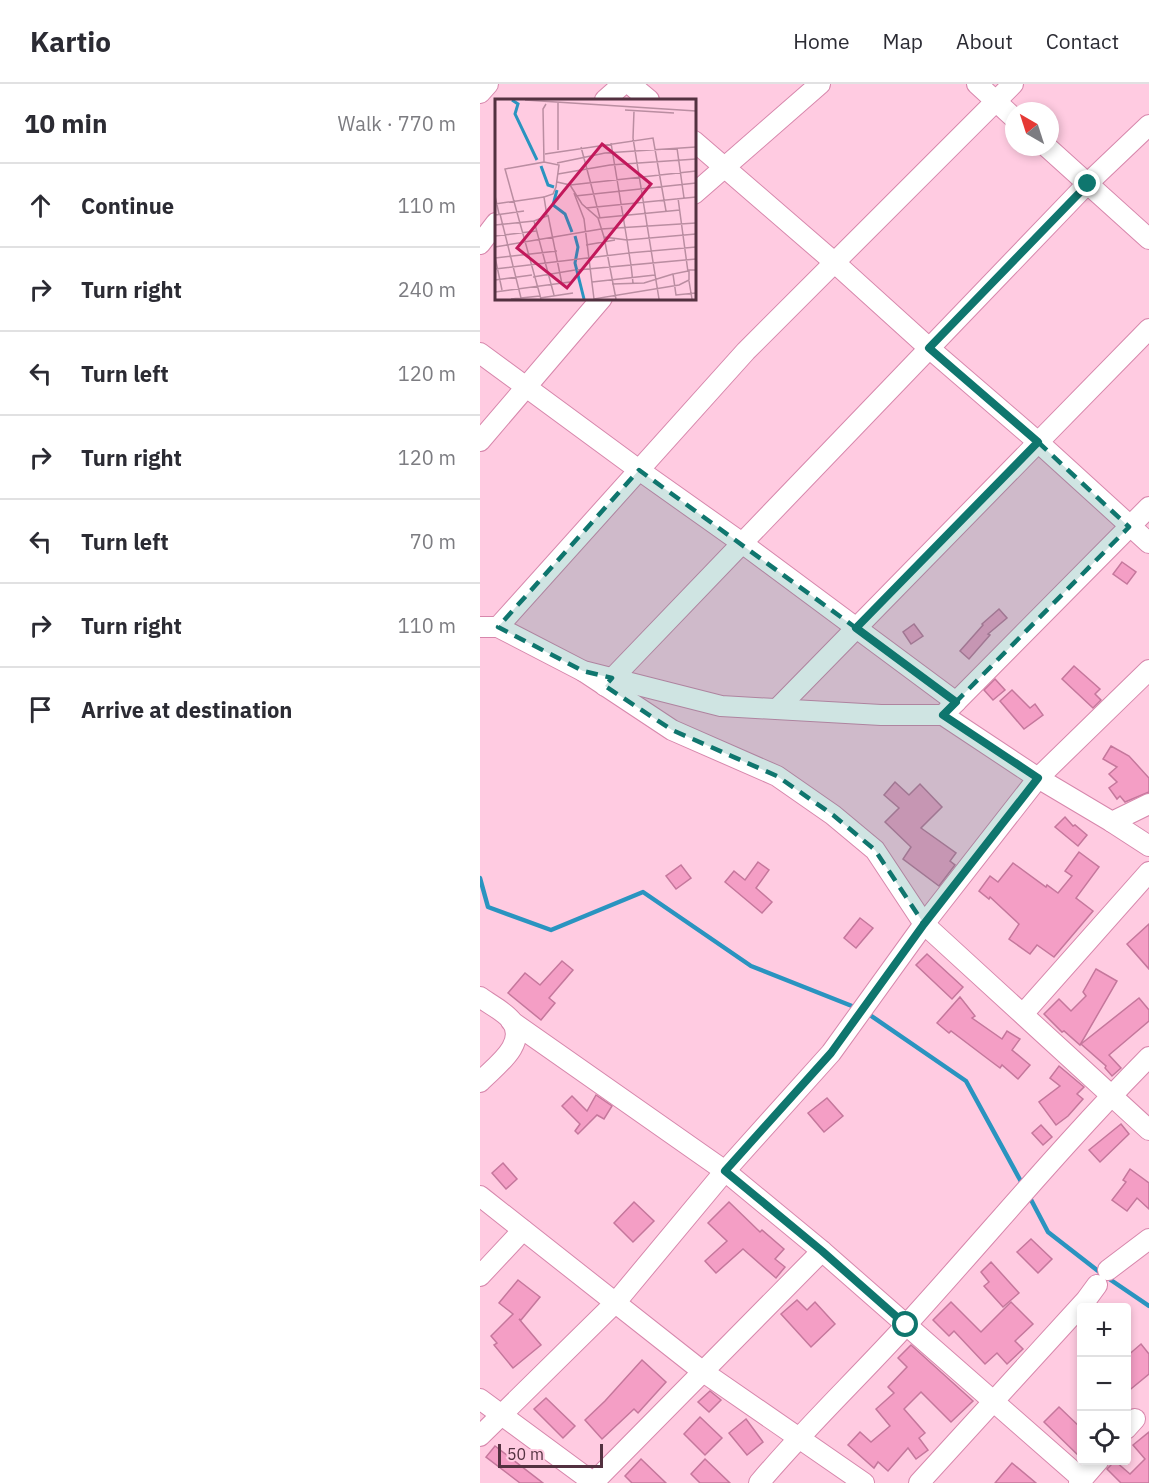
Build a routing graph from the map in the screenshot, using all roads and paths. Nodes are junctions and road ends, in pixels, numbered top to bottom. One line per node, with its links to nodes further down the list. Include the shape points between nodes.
1 (488, 84): 7 (street)
2 (623, 84): 8 (street)
3 (630, 84): 9 (street)
4 (820, 84): 15 (street)
5 (977, 84): 10 (street)
6 (1012, 84): 10 (street)
7 (480, 93)
8 (606, 99)
9 (648, 99)
10 (995, 101): 11 (street); 21 (street)
11 (1005, 110)
12 (1149, 125): 16 (street)
13 (696, 143): 15 (street)
14 (1057, 156): 16 (street)
15 (725, 167): 17 (street); 21 (street)
16 (1088, 184): 19 (street); 24 (street)
17 (696, 192)
18 (495, 224): 20 (street)
19 (1149, 239)
20 (480, 244)
21 (834, 262): 24 (street); 29 (street, via 746,351)
22 (600, 300): 26 (street)
23 (1149, 329): 28 (street)
24 (929, 348): 28 (street); 32 (street)
25 (480, 353): 26 (street)
26 (526, 387): 27 (street); 29 (street)
27 (480, 441)
28 (1038, 442): 31 (street); 35 (street)
29 (639, 470): 32 (street); 34 (street)
30 (1149, 507): 31 (street)
31 (1129, 527): 33 (street); 39 (street)
32 (742, 543): 35 (street); 37 (street)
33 (1149, 543)
34 (489, 627): 37 (street)
35 (856, 628): 38 (street); 39 (street)
36 (1149, 670): 40 (street)
37 (609, 682): 38 (street, via 721,706); 45 (street, via 672,730 777,776 834,815 874,850)
38 (777, 709): 39 (street, via 881,715)
39 (950, 709): 40 (street)
40 (1038, 778): 42 (street); 45 (street)
41 (1149, 804): 42 (street)
42 (1113, 822): 43 (street)
43 (1149, 846)
44 (1149, 872): 47 (street)
45 (924, 924): 47 (street); 53 (street, via 831,1053)
46 (480, 997): 48 (street)
47 (1023, 1014): 51 (street)
48 (511, 1021): 50 (street, via 517,1035 514,1047); 53 (street)
49 (1149, 1057): 51 (street)
50 (480, 1082)
51 (1111, 1095): 52 (street); 60 (street)
52 (1149, 1130)
53 (725, 1171): 57 (street); 59 (street)
54 (480, 1196): 55 (street)
55 (523, 1230): 58 (street); 59 (street)
56 (1149, 1239): 63 (street, via 1103,1277)
57 (822, 1251): 60 (street); 61 (street)
58 (480, 1276)
59 (616, 1302): 61 (street); 64 (street)
60 (906, 1325): 63 (street); 66 (street)
61 (702, 1371): 66 (street); 69 (street)
62 (480, 1399): 64 (street)
63 (994, 1400): 68 (street); 72 (street)
64 (501, 1414): 65 (street); 69 (street)
65 (480, 1436)
66 (798, 1438): 70 (street); 71 (street)
67 (1095, 1465): 68 (street)
68 (1080, 1481)
69 (594, 1483)
70 (759, 1483)
71 (864, 1483)
72 (919, 1483)

